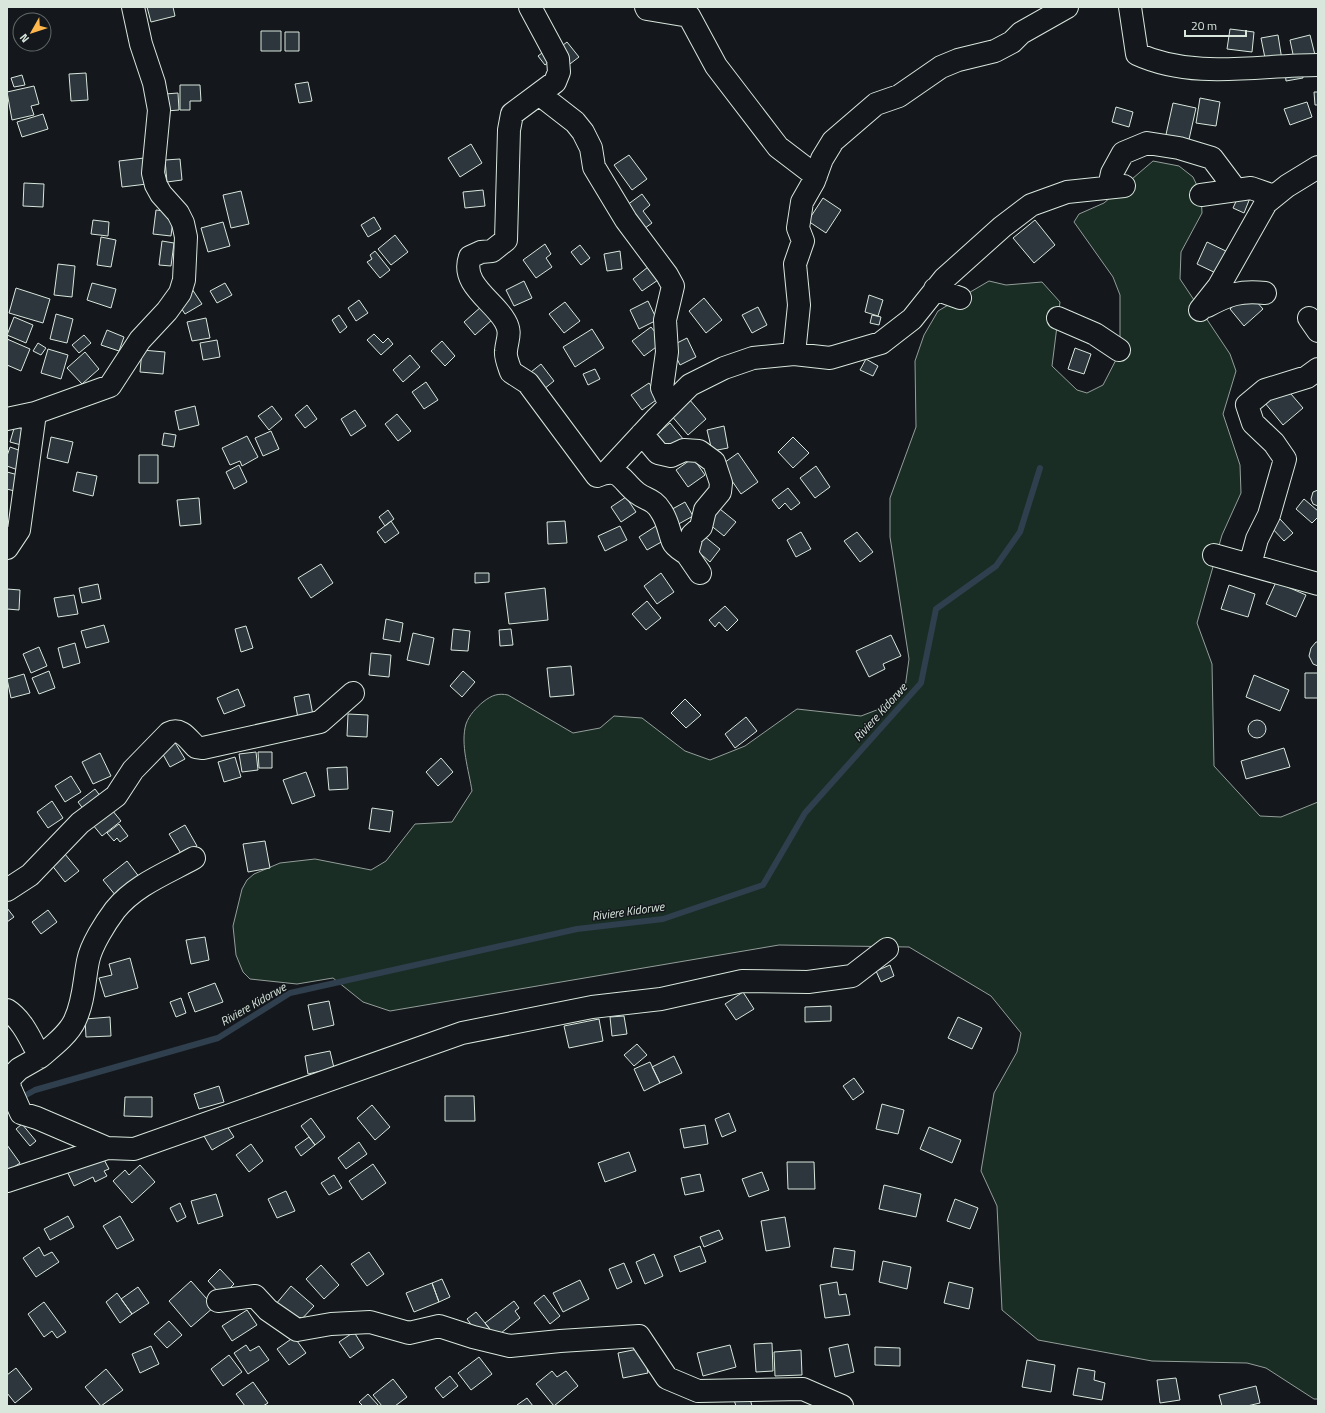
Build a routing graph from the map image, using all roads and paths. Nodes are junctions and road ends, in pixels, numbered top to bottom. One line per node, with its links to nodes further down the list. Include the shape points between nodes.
1 (133, 7): 21 (street, via 159,110 153,173 159,189 178,213 183,224 186,237 184,280 180,293 140,340 110,386)
2 (530, 7): 7 (street, via 558,58 559,72 555,82)
3 (646, 7): 9 (street, via 689,16 716,66 778,147)
4 (1067, 7): 9 (street, via 995,51 941,66 900,96 876,104 833,141 822,159)
5 (1130, 7): 6 (street, via 1138,54 1156,62 1224,71)
6 (1318, 65)
7 (539, 94): 20 (street, via 575,122 583,132 591,148 594,167 626,220 668,275 673,286 665,320 667,352 662,388); 24 (street, via 512,114 509,130 506,240 492,251 470,257 467,265 471,278 505,321 510,334 506,351 511,372 528,383 597,476)
8 (1318, 167): 12 (street)
9 (816, 176): 18 (street, via 802,202 798,228 803,242 795,264 798,305)
10 (1236, 190): 11 (street); 12 (street, via 1251,188); 13 (street, via 1212,158 1180,148 1147,143 1124,153 1112,173 1117,187 1068,192 1031,205 1002,227)
11 (1201, 195)
12 (1274, 196): 14 (street, via 1266,203 1220,286 1200,310 1228,294)
13 (935, 289): 15 (street); 18 (street, via 912,319 880,343 830,358)
14 (1265, 293)
15 (960, 298)
16 (1058, 318): 17 (street, via 1095,334)
17 (1119, 350)
18 (794, 354): 20 (street, via 753,358 724,368 690,385)
19 (1318, 369): 28 (street, via 1307,377 1265,390 1247,405 1253,423 1274,443 1285,459 1270,515 1257,539)
20 (670, 405): 23 (street)
21 (35, 413): 22 (street); 25 (street, via 19,530)
22 (7, 419)
23 (642, 434): 24 (street); 26 (street, via 658,453 671,456 684,450 699,451 714,462 721,483 720,492 705,510 701,527 692,535)
24 (607, 472): 26 (street, via 621,476 638,494 651,500 661,510 670,527 673,543)
25 (7, 548)
26 (687, 554): 29 (street)
27 (1214, 555): 28 (street)
28 (1250, 565): 30 (street)
29 (700, 573)
30 (1318, 584)
31 (353, 693): 33 (street, via 320,722 210,746 196,747 180,731 174,730 133,770 116,796 80,823 30,875)
32 (194, 858): 36 (street, via 136,890 116,909 102,930 89,959 85,990 75,1021 60,1040)
33 (7, 890)
34 (887, 949): 37 (street, via 852,976 808,982 742,981 661,999 592,1007 462,1033 134,1149)
35 (7, 1010): 36 (street, via 14,1014)
36 (40, 1058): 37 (street, via 19,1069 9,1079 10,1088 21,1113)
37 (107, 1148): 38 (street)
38 (7, 1181)
39 (218, 1301): 40 (street, via 255,1296 268,1310 297,1330 331,1324 370,1322 409,1333 439,1326 510,1346 639,1336 667,1378 698,1391 803,1389)
40 (842, 1406)

